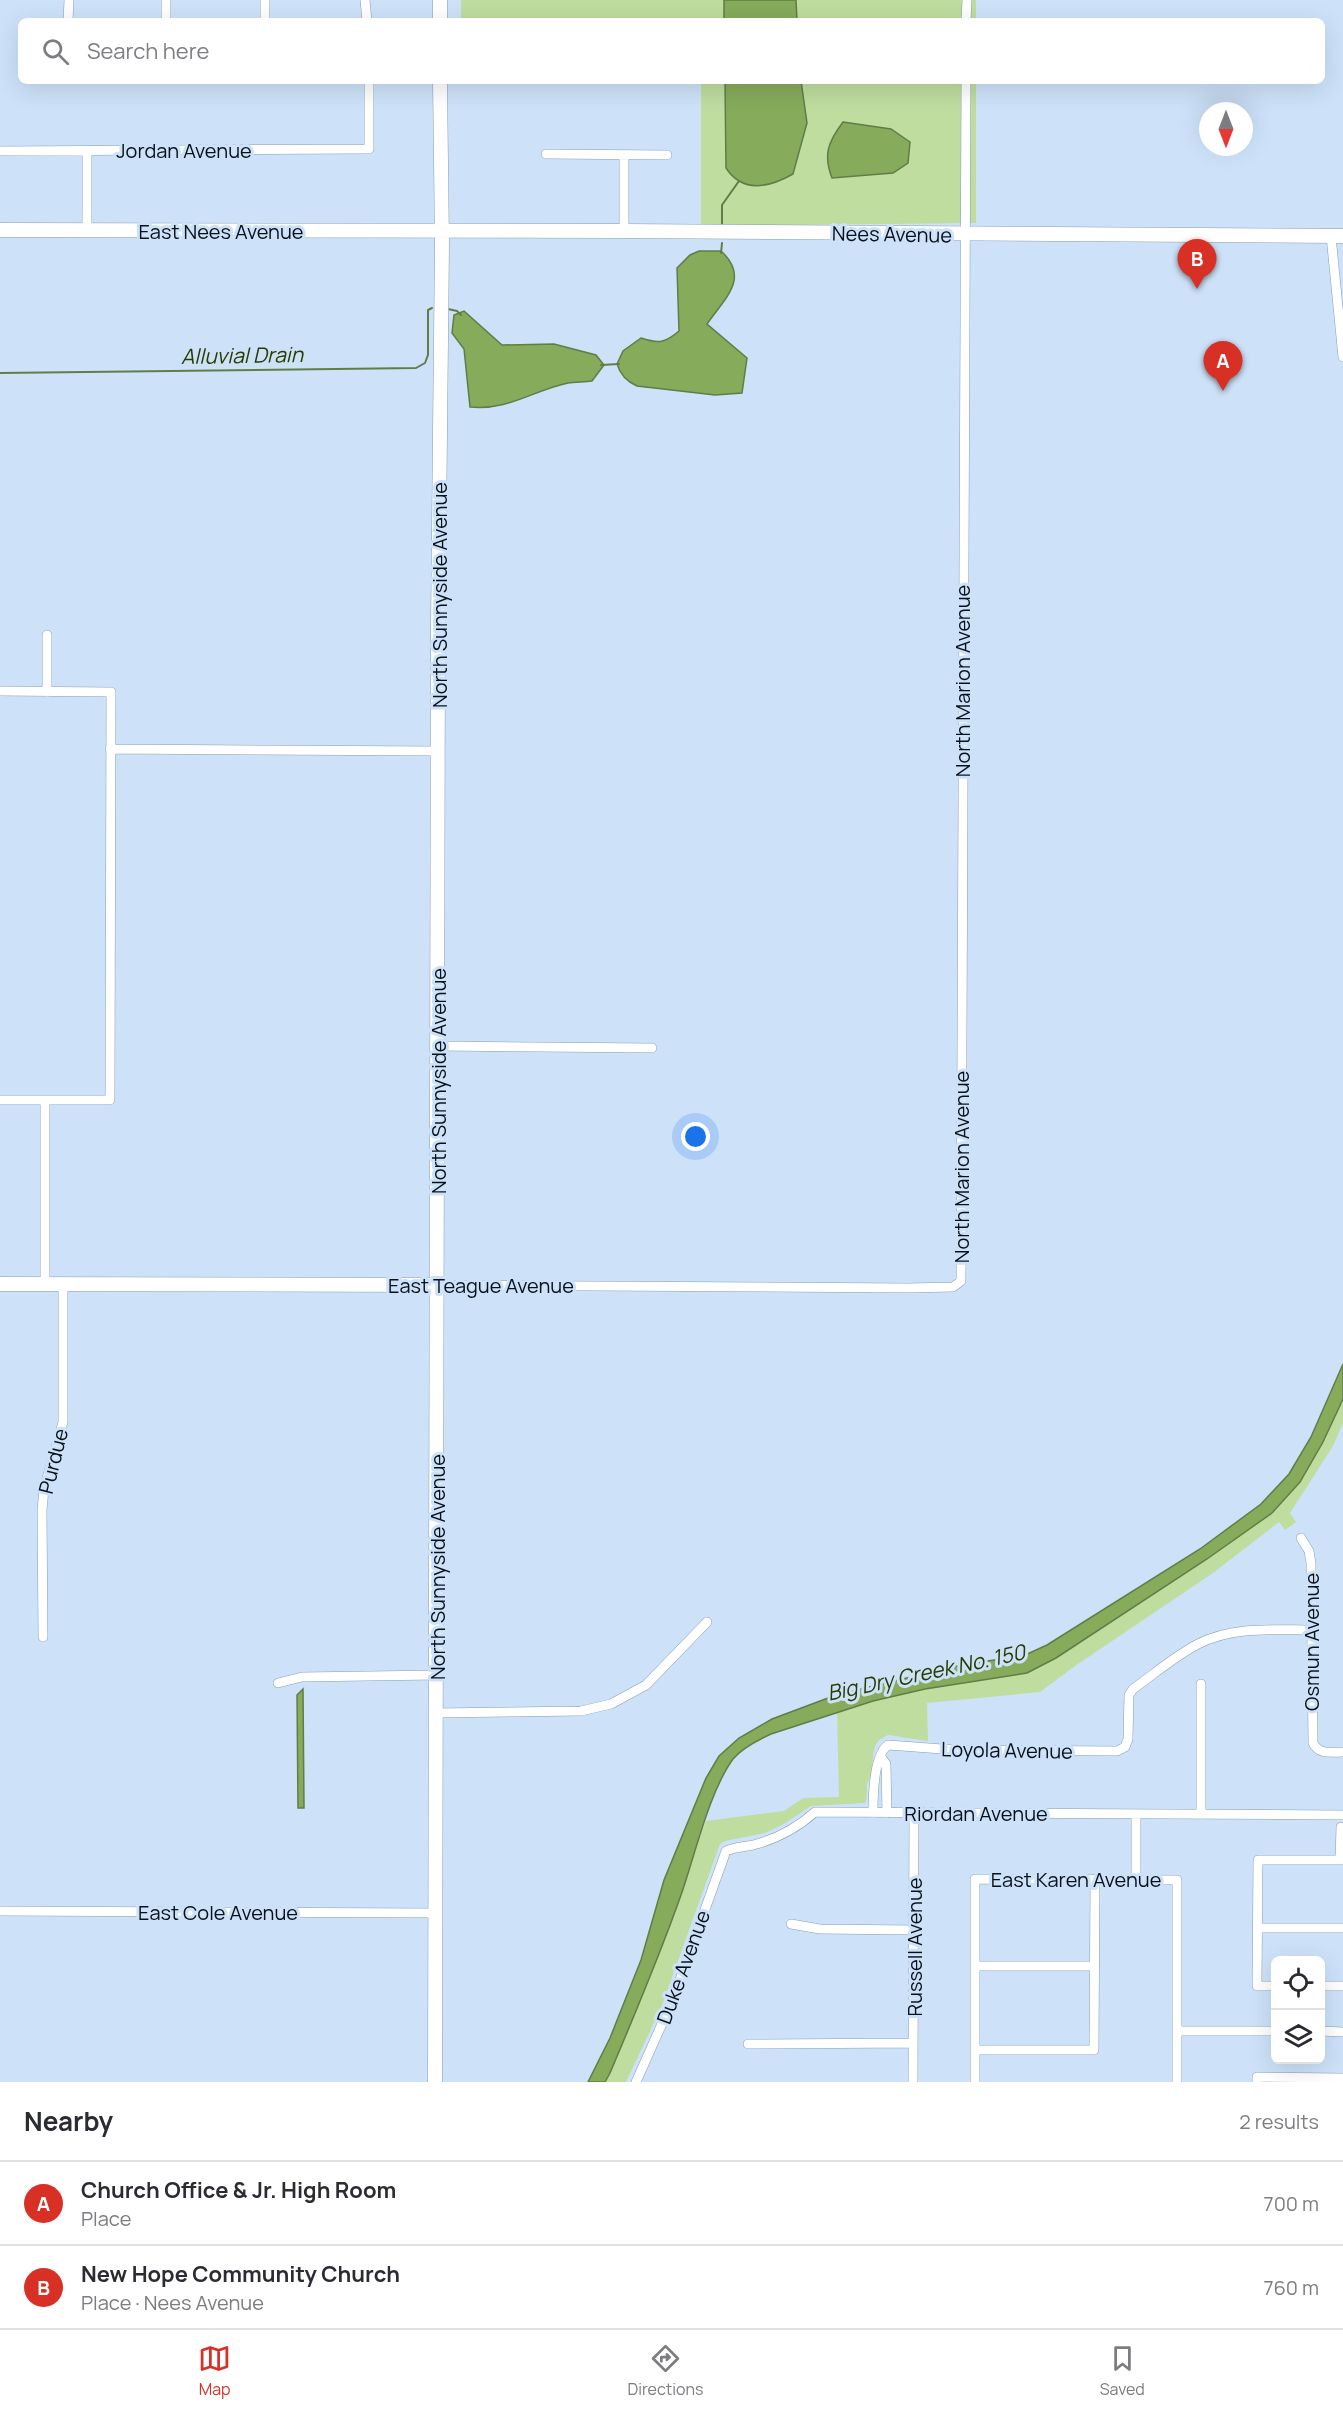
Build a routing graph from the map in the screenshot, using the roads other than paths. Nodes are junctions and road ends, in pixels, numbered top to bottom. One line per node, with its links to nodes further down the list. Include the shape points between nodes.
1 (69, 0): 7 (street)
2 (166, 0): 8 (street)
3 (265, 0): 9 (street)
4 (365, 0): 10 (street)
5 (440, 0): 11 (main road)
6 (967, 0): 12 (street)
7 (68, 18)
8 (166, 18)
9 (265, 18)
10 (367, 18)
11 (440, 18)
12 (966, 18)
13 (369, 84): 17 (street, Jordan Avenue, via 369,149)
14 (440, 84): 24 (main road, North Sunnyside Avenue)
15 (966, 84): 25 (street, North Marion Avenue)
16 (0, 151): 17 (street, Jordan Avenue)
17 (87, 151): 22 (street)
18 (546, 154): 19 (street)
19 (624, 155): 20 (street); 23 (street)
20 (667, 155)
21 (0, 230): 22 (main road, East Nees Avenue)
22 (87, 231): 24 (main road, East Nees Avenue)
23 (624, 231): 24 (main road, Nees Avenue); 25 (main road, Nees Avenue)
24 (441, 232): 32 (main road, North Sunnyside Avenue)
25 (963, 235): 26 (main road, Nees Avenue); 37 (street, North Marion Avenue)
26 (1337, 236): 27 (street)
27 (1343, 357)
28 (47, 635): 30 (street)
29 (0, 691): 30 (street)
30 (47, 692): 31 (street, via 111,692)
31 (110, 749): 32 (street); 36 (street, via 110,1100)
32 (439, 751): 33 (main road, North Sunnyside Avenue)
33 (438, 1046): 34 (street); 41 (main road, North Sunnyside Avenue)
34 (652, 1048)
35 (0, 1100): 36 (street)
36 (45, 1100): 39 (street)
37 (961, 1281): 41 (street, East Teague Avenue, via 953,1287 909,1288)
38 (0, 1284): 39 (main road, East Teague Avenue)
39 (45, 1285): 40 (main road, East Teague Avenue)
40 (63, 1285): 41 (main road, East Teague Avenue); 45 (street, Purdue, via 63,1422 42,1510)
41 (437, 1285): 46 (main road, North Sunnyside Avenue)
42 (1301, 1538): 44 (street, Osmun Avenue, via 1311,1563)
43 (707, 1622): 49 (street, via 646,1685 611,1704 581,1711)
44 (1312, 1630): 50 (street, Osmun Avenue, via 1312,1738 1315,1748 1322,1752); 51 (street, Loyola Avenue, via 1255,1629 1210,1639 1188,1650 1133,1689 1129,1695 1128,1739 1125,1747 1117,1751 956,1750 888,1745 882,1752 886,1764)
45 (43, 1637)
46 (436, 1675): 47 (street, via 302,1677); 49 (main road, North Sunnyside Avenue)
47 (278, 1683)
48 (1201, 1684): 56 (street)
49 (436, 1713): 64 (main road, North Sunnyside Avenue)
50 (1343, 1752)
51 (881, 1780): 52 (street, via 873,1786); 53 (street)
52 (873, 1813): 53 (street, Riordan Avenue); 59 (street, Riordan Avenue, via 815,1812 784,1834)
53 (887, 1813): 54 (street, Riordan Avenue)
54 (914, 1813): 55 (street, Riordan Avenue); 68 (street, Russell Avenue)
55 (1136, 1815): 56 (street, Riordan Avenue); 62 (street)
56 (1201, 1815): 57 (street, Riordan Avenue)
57 (1343, 1815)
58 (1341, 1827): 60 (street)
59 (726, 1851): 84 (street, Duke Avenue, via 673,1999)
60 (1342, 1860): 66 (street, via 1258,1860)
61 (1095, 1879): 62 (street, East Karen Avenue); 69 (street, East Karen Avenue, via 975,1879); 70 (street)
62 (1136, 1880): 74 (street, East Karen Avenue, via 1177,1880)
63 (0, 1911): 64 (street, East Cole Avenue)
64 (436, 1913): 83 (main road, North Sunnyside Avenue)
65 (791, 1924): 68 (street, via 820,1929)
66 (1258, 1928): 67 (street); 71 (street, via 1257,1986)
67 (1343, 1928)
68 (914, 1930): 78 (street, Russell Avenue)
69 (975, 1966): 70 (street); 80 (street)
70 (1095, 1966): 80 (street, via 1094,2050)
71 (1271, 1986)
72 (1325, 1986): 73 (street)
73 (1343, 1986)
74 (1177, 2031): 75 (street); 87 (street)
75 (1271, 2031)
76 (1325, 2031): 77 (street)
77 (1343, 2032)
78 (913, 2043): 79 (street); 85 (street, Russell Avenue)
79 (748, 2044)
80 (975, 2050): 86 (street)
81 (1343, 2078): 82 (street)
82 (1257, 2080)
83 (435, 2082)
84 (636, 2082)
85 (913, 2082)
86 (975, 2082)
87 (1177, 2082)

